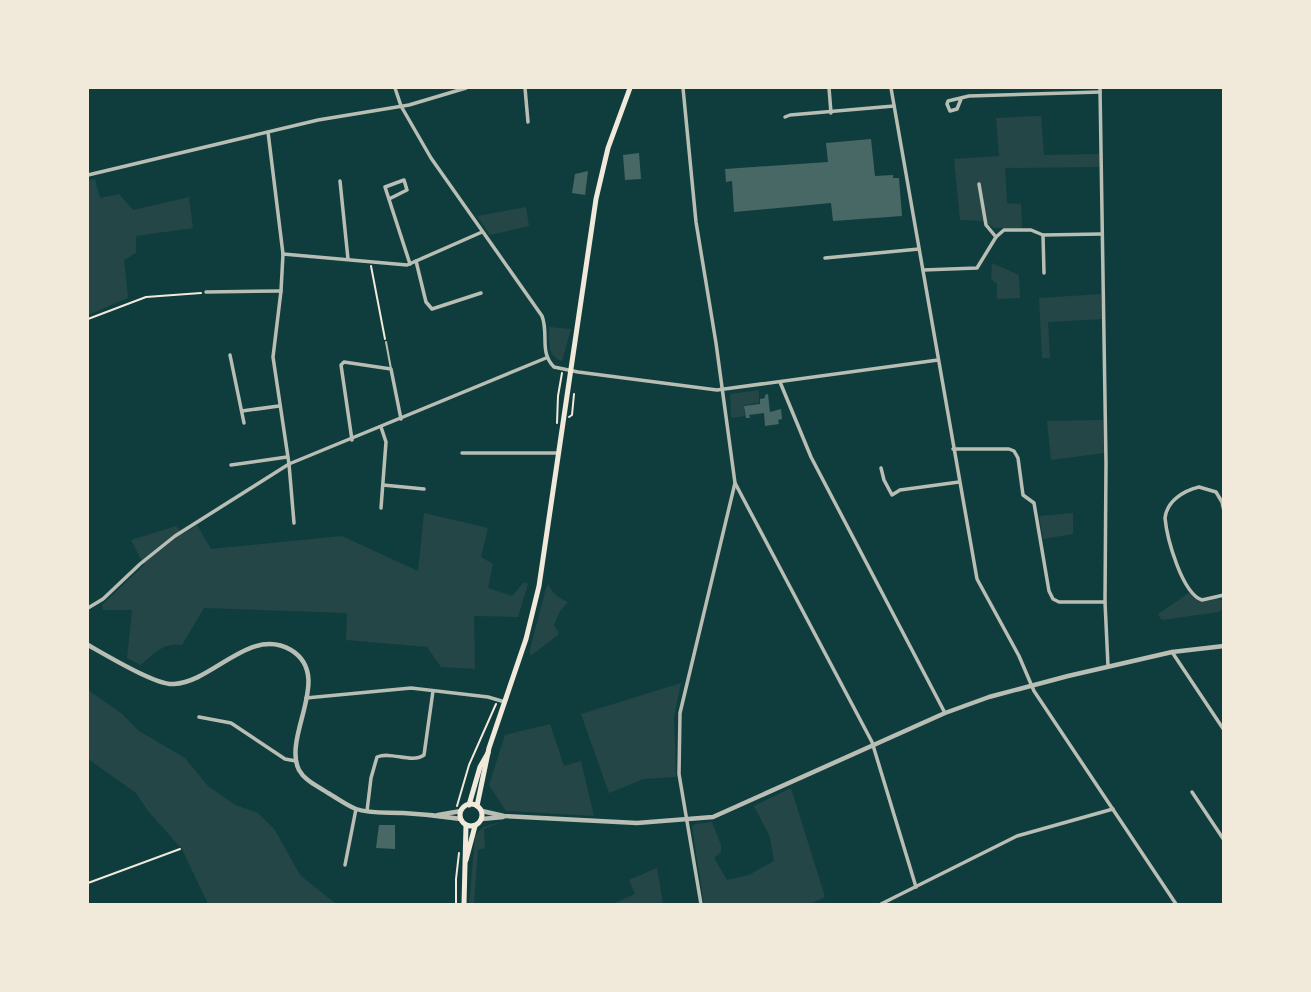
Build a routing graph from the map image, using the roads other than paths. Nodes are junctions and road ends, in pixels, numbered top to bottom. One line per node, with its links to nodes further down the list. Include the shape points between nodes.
1 (395, 88): 10 (street)
2 (466, 88): 10 (street)
3 (525, 88): 14 (street)
4 (629, 88): 40 (main road, via 599,182)
5 (683, 88): 42 (street, via 696,222)
6 (829, 88): 12 (street)
7 (891, 88): 11 (street)
8 (1100, 90): 9 (street); 21 (street)
9 (961, 99)
10 (401, 106): 15 (street); 20 (street)
11 (894, 106): 12 (street); 24 (street)
12 (831, 113): 13 (street)
13 (785, 117)
14 (528, 122)
15 (268, 132): 16 (street); 25 (street)
16 (88, 175)
17 (340, 181): 27 (street)
18 (979, 184): 23 (street, via 986,225)
19 (389, 199): 19 (street, via 385,187 404,180 407,190); 29 (street)
20 (482, 232): 28 (street); 37 (street, via 542,316)
21 (1101, 234): 22 (street); 64 (street)
22 (1043, 235): 23 (street, via 1004,230); 31 (street)
23 (996, 237): 30 (street, via 976,268)
24 (919, 249): 26 (street); 30 (street)
25 (283, 254): 27 (street); 32 (street)
26 (825, 258)
27 (348, 259): 29 (street)
28 (416, 261): 29 (street); 34 (street, via 432,309)
29 (410, 264)
30 (923, 270): 38 (street)
31 (1044, 273)
32 (281, 291): 33 (street); 43 (street, via 273,357)
33 (206, 292)
34 (481, 293)
35 (386, 342): 39 (lane)
36 (230, 355): 44 (street)
37 (546, 358): 40 (street, via 554,367); 45 (street)
38 (938, 360): 41 (street); 49 (street)
39 (391, 369): 45 (street); 48 (street, via 341,365)
40 (570, 371): 42 (street); 51 (main road)
41 (780, 382): 42 (street); 74 (street, via 811,457)
42 (722, 390): 57 (street)
43 (279, 406): 44 (street); 52 (street)
44 (242, 411): 46 (street)
45 (401, 419): 47 (street)
46 (244, 423)
47 (381, 427): 48 (street); 58 (street, via 386,442)
48 (352, 440): 53 (street)
49 (953, 449): 56 (street); 64 (street, via 1014,451 1023,495 1034,503 1049,591 1059,601)
50 (463, 453): 51 (street)
51 (559, 453): 73 (main road, via 539,586)
52 (287, 457): 53 (street); 54 (street)
53 (289, 464): 62 (street); 65 (street, via 175,536)
54 (231, 465)
55 (881, 468): 56 (street, via 892,495)
56 (959, 482): 70 (street, via 976,579)
57 (735, 483): 77 (street); 90 (street, via 680,713 679,774)
58 (383, 485): 59 (street); 60 (street)
59 (424, 489)
60 (381, 508)
61 (1223, 511): 63 (street, via 1216,492 1199,486 1172,500 1165,518 1177,562 1192,593 1202,600)
62 (294, 523)
63 (1223, 595)
64 (1105, 602): 69 (street)
65 (88, 608)
66 (88, 646): 72 (street, via 160,682 174,684 259,645 280,645 303,661 309,679)
67 (1223, 646): 68 (street)
68 (1172, 652): 69 (street); 76 (street)
69 (1108, 667): 70 (street)
70 (1032, 685): 74 (street); 84 (street)
71 (433, 690): 72 (street); 73 (street); 85 (street, via 425,755 377,757)
72 (306, 698): 79 (street)
73 (505, 702): 78 (main road)
74 (945, 713): 77 (street)
75 (199, 717): 79 (street, via 231,723 285,759)
76 (1223, 730)
77 (873, 747): 90 (street, via 722,814); 96 (street)
78 (488, 753): 81 (main road); 83 (main road)
79 (296, 761): 82 (street, via 310,781)
80 (1192, 792): 93 (street)
81 (469, 805): 83 (main road); 86 (main road)
82 (356, 809): 85 (street); 95 (street)
83 (479, 809): 88 (street); 89 (main road)
84 (1113, 809): 96 (street, via 1017,836); 100 (street)
85 (367, 811): 87 (street)
86 (461, 811): 87 (street); 91 (main road)
87 (437, 815): 91 (street)
88 (504, 816): 89 (street); 90 (street, via 637,823)
89 (482, 819): 92 (main road)
90 (686, 819): 99 (street)
91 (463, 822): 92 (main road); 94 (main road)
92 (475, 826): 94 (main road)
93 (1223, 840)
94 (466, 860): 98 (main road)
95 (345, 865)
96 (916, 887): 97 (street)
97 (883, 904)
98 (464, 905)
99 (701, 905)
100 (1177, 905)

